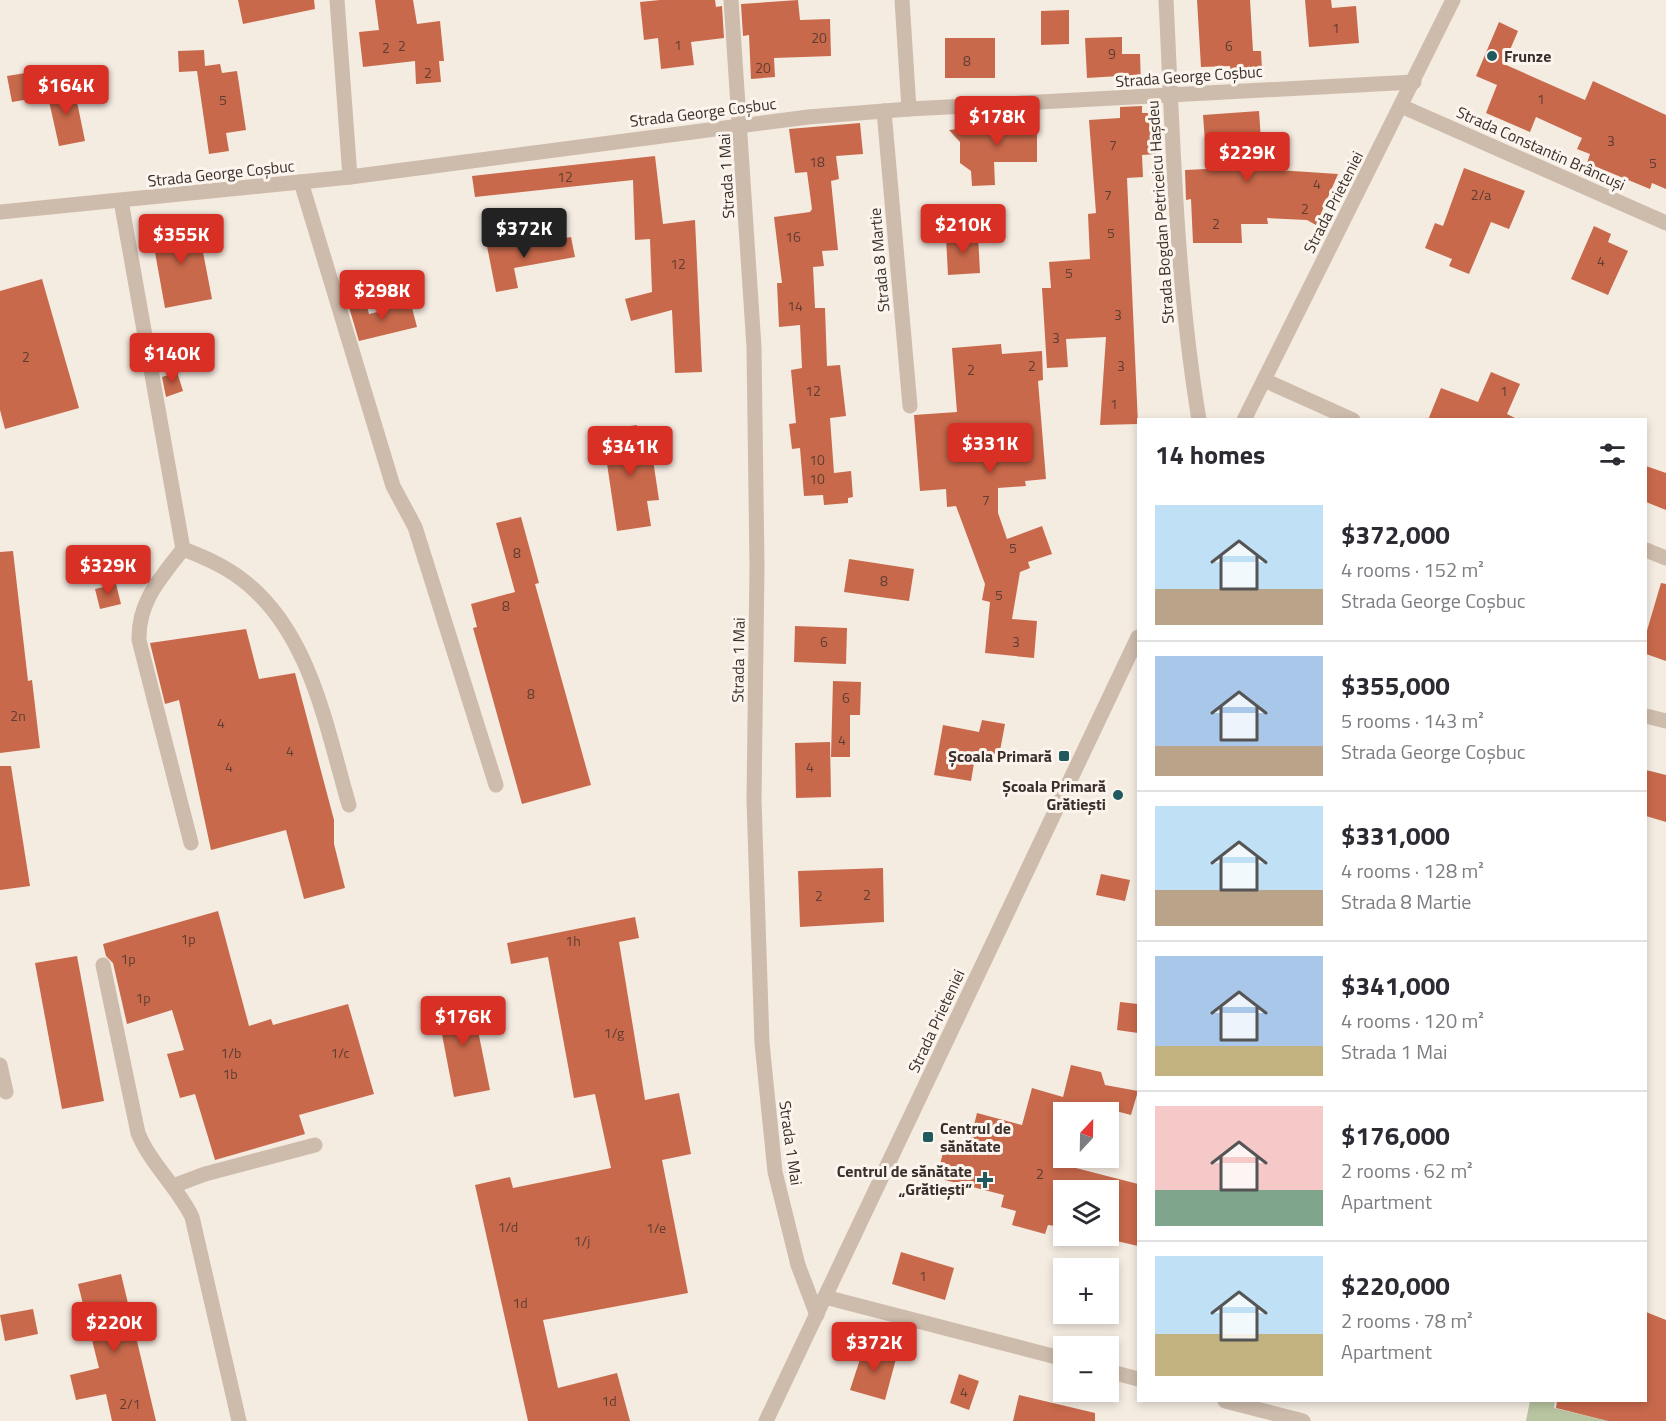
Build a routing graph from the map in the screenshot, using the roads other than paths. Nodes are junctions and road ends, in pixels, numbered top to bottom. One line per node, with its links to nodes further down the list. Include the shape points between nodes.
1 (336, 0): 12 (street)
2 (731, 0): 11 (street, Strada 1 Mai)
3 (902, 0): 9 (street)
4 (1166, 0): 7 (street, Strada Bogdan Petriceicu Hașdeu)
5 (1453, 0): 6 (street, Strada Prieteniei)
6 (1414, 82): 7 (street, Strada George Coșbuc); 8 (street, Strada Prieteniei)
7 (1171, 96): 9 (street, Strada George Coșbuc); 19 (street, Strada Bogdan Petriceicu Hașdeu, via 1177,237)
8 (1401, 106): 16 (street, Strada Constantin Brâncuși); 17 (street, Strada Prieteniei)
9 (909, 109): 10 (street, Strada George Coșbuc)
10 (884, 111): 11 (street, Strada George Coșbuc); 18 (street, Strada 8 Martie)
11 (741, 124): 12 (street, Strada George Coșbuc); 37 (street, Strada 1 Mai, via 754,347 754,800 762,1043 775,1172 798,1265)
12 (350, 177): 13 (street, Strada George Coșbuc)
13 (301, 182): 14 (street, Strada George Coșbuc); 28 (street, via 393,486 415,527)
14 (121, 201): 15 (street, Strada George Coșbuc); 22 (street)
15 (0, 212)
16 (1666, 223)
17 (1264, 380): 20 (street, Strada Prieteniei); 21 (street)
18 (910, 406)
19 (1199, 418)
20 (1245, 418)
21 (1349, 418)
22 (183, 549): 29 (street, via 242,579 269,606 291,637 313,682); 30 (street, via 147,598 138,624)
23 (1647, 550): 24 (street)
24 (1666, 558)
25 (1137, 639): 36 (street, Strada Prieteniei)
26 (1647, 716): 27 (street)
27 (1666, 721)
28 (496, 785)
29 (349, 805)
30 (191, 843)
31 (103, 965): 35 (street, via 138,1132 146,1153)
32 (0, 1065): 33 (street)
33 (6, 1092)
34 (315, 1145): 35 (street)
35 (173, 1186): 42 (street, via 192,1217)
36 (825, 1297): 37 (street, Strada Prieteniei); 38 (street)
37 (817, 1315): 43 (street, Strada Prieteniei)
38 (1053, 1356)
39 (1119, 1374): 40 (street)
40 (1137, 1379)
41 (1230, 1402): 44 (street)
42 (239, 1421)
43 (766, 1421)
44 (1303, 1421)

